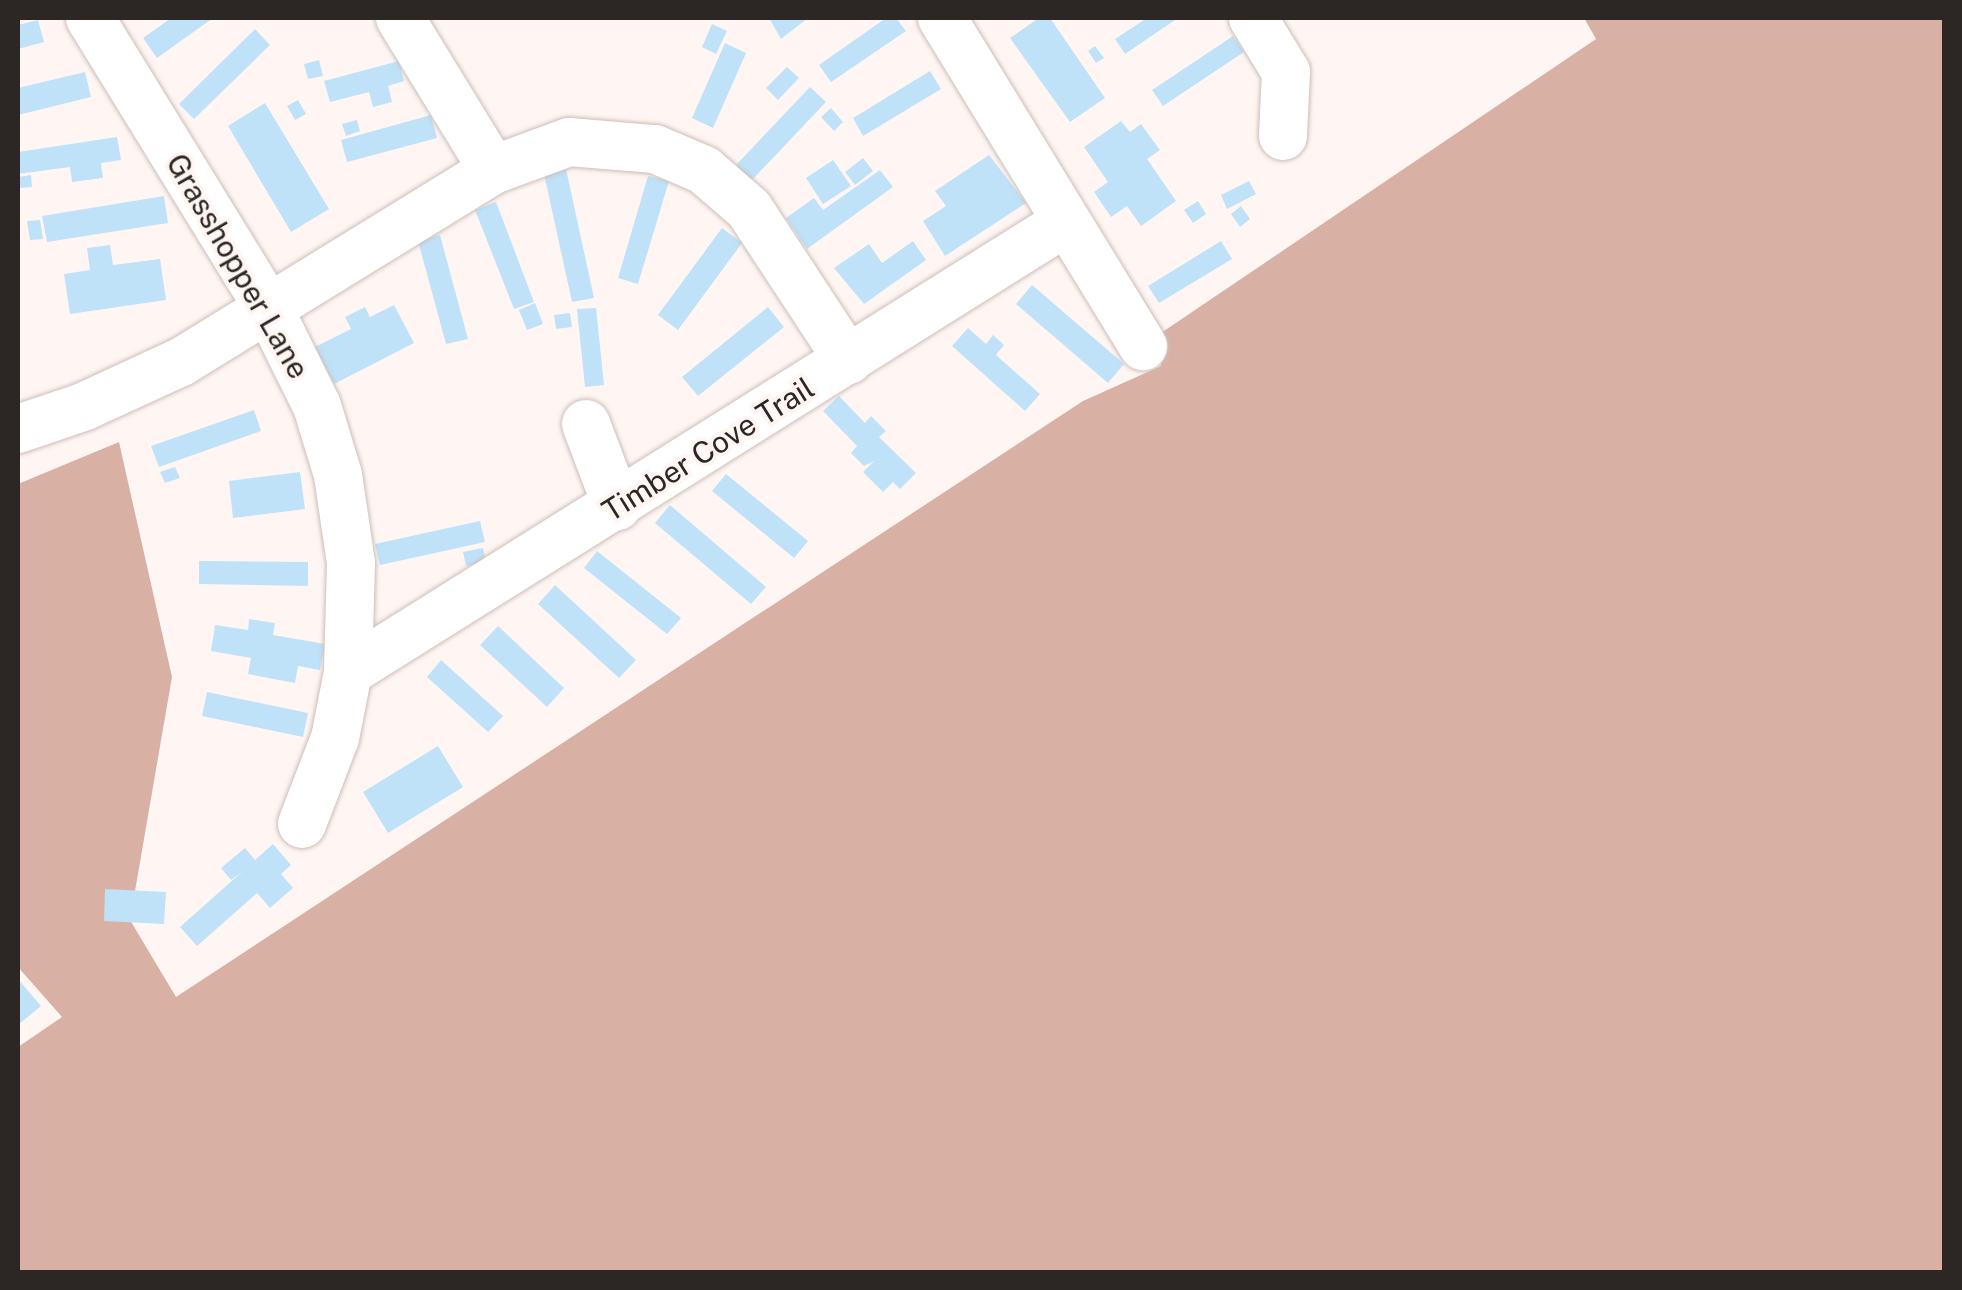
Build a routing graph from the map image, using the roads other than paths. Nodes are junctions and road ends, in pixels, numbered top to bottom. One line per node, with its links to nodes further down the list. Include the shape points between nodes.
1 (90, 18): 8 (street, Grasshopper Lane)
2 (400, 18): 6 (street)
3 (942, 18): 7 (street)
4 (1270, 23): 5 (street, via 1286,72)
5 (1283, 136)
6 (493, 170): 8 (street); 10 (street, via 569,142 612,140 704,170 748,210)
7 (1066, 222): 9 (street); 10 (street, Timber Cove Trail)
8 (268, 307): 12 (street, via 181,362 83,408); 14 (street, Grasshopper Lane, via 317,406 338,476 351,562)
9 (1143, 346)
10 (848, 360): 13 (street, Timber Cove Trail)
11 (586, 424): 13 (street)
12 (18, 429)
13 (617, 506): 14 (street, Timber Cove Trail)
14 (348, 672): 15 (street, Grasshopper Lane, via 336,738)
15 (302, 824)

